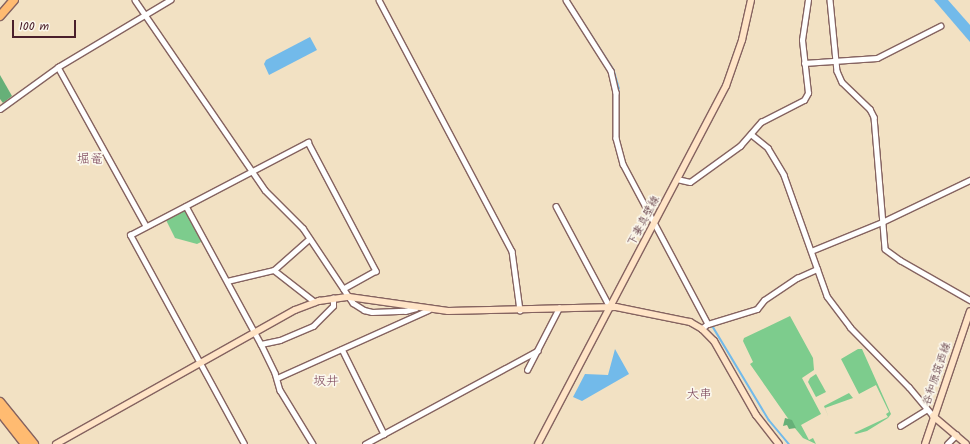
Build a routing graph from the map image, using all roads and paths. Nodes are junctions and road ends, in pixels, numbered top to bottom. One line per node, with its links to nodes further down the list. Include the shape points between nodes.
1 (14, 0): 10 (highway)
2 (135, 0): 9 (street)
3 (170, 0): 9 (street)
4 (379, 0): 39 (street, via 512,251)
5 (566, 0): 23 (street, via 613,76 619,152)
6 (751, 0): 18 (street, 下妻真壁線, via 742,40 726,86)
7 (808, 0): 13 (street, via 802,40)
8 (830, 0): 12 (street)
9 (144, 14): 14 (street); 17 (street)
10 (0, 16)
11 (940, 26): 12 (street, via 877,58)
12 (835, 62): 13 (street); 22 (street, via 842,82 870,109 874,117)
13 (804, 63): 16 (street, via 808,94 804,100 770,116)
14 (58, 67): 15 (street); 24 (street)
15 (0, 109)
16 (751, 134): 18 (street, via 740,146 690,182); 26 (street, via 768,148 784,175)
17 (253, 172): 20 (street); 25 (street, via 268,193 299,223); 30 (street, via 308,142 376,271)
18 (677, 179): 23 (street, 下妻真壁線)
19 (970, 180): 22 (street)
20 (186, 206): 24 (street); 29 (street)
21 (556, 206): 35 (street)
22 (882, 222): 26 (street); 33 (street, via 887,252)
23 (653, 225): 35 (street, 下妻真壁線); 41 (street)
24 (146, 226): 47 (street, via 130,235)
25 (309, 239): 28 (street); 30 (street)
26 (811, 251): 27 (street)
27 (817, 269): 41 (street, via 797,278 764,300 758,309); 51 (street, via 827,296 850,327 908,387)
28 (274, 270): 29 (street); 34 (street)
29 (227, 281): 43 (street)
30 (344, 289): 31 (street)
31 (349, 297): 32 (street); 36 (street); 36 (street, via 359,308 372,312)
32 (333, 298): 34 (street); 44 (street, via 333,306 312,326 280,340)
33 (970, 300)
34 (315, 302): 43 (street)
35 (610, 307): 37 (street); 42 (street, via 677,318); 63 (street, 下妻真壁線)
36 (416, 308): 38 (street)
37 (560, 308): 39 (street); 46 (street)
38 (428, 310): 39 (street); 45 (street)
39 (520, 310)
40 (970, 311): 53 (street, 谷和原筑西線)
41 (709, 323): 42 (street)
42 (702, 329): 64 (street, via 714,341 756,415)
43 (254, 333): 44 (street); 47 (street)
44 (261, 344): 49 (street)
45 (342, 349): 49 (street); 55 (street)
46 (537, 352): 48 (street); 55 (street)
47 (200, 363): 59 (street); 60 (street)
48 (527, 370)
49 (278, 378): 61 (street, via 280,390)
50 (0, 402): 58 (highway)
51 (926, 410): 53 (street); 54 (street)
52 (0, 412): 57 (highway)
53 (933, 416): 56 (street); 65 (street, 谷和原筑西線)
54 (900, 426)
55 (384, 434): 62 (street)
56 (956, 434): 66 (street); 67 (street)
57 (25, 444)
58 (34, 444)
59 (56, 444)
60 (244, 444)
61 (313, 444)
62 (365, 444)
63 (538, 444)
64 (779, 444)
65 (925, 444)
66 (947, 444)
67 (966, 444)

